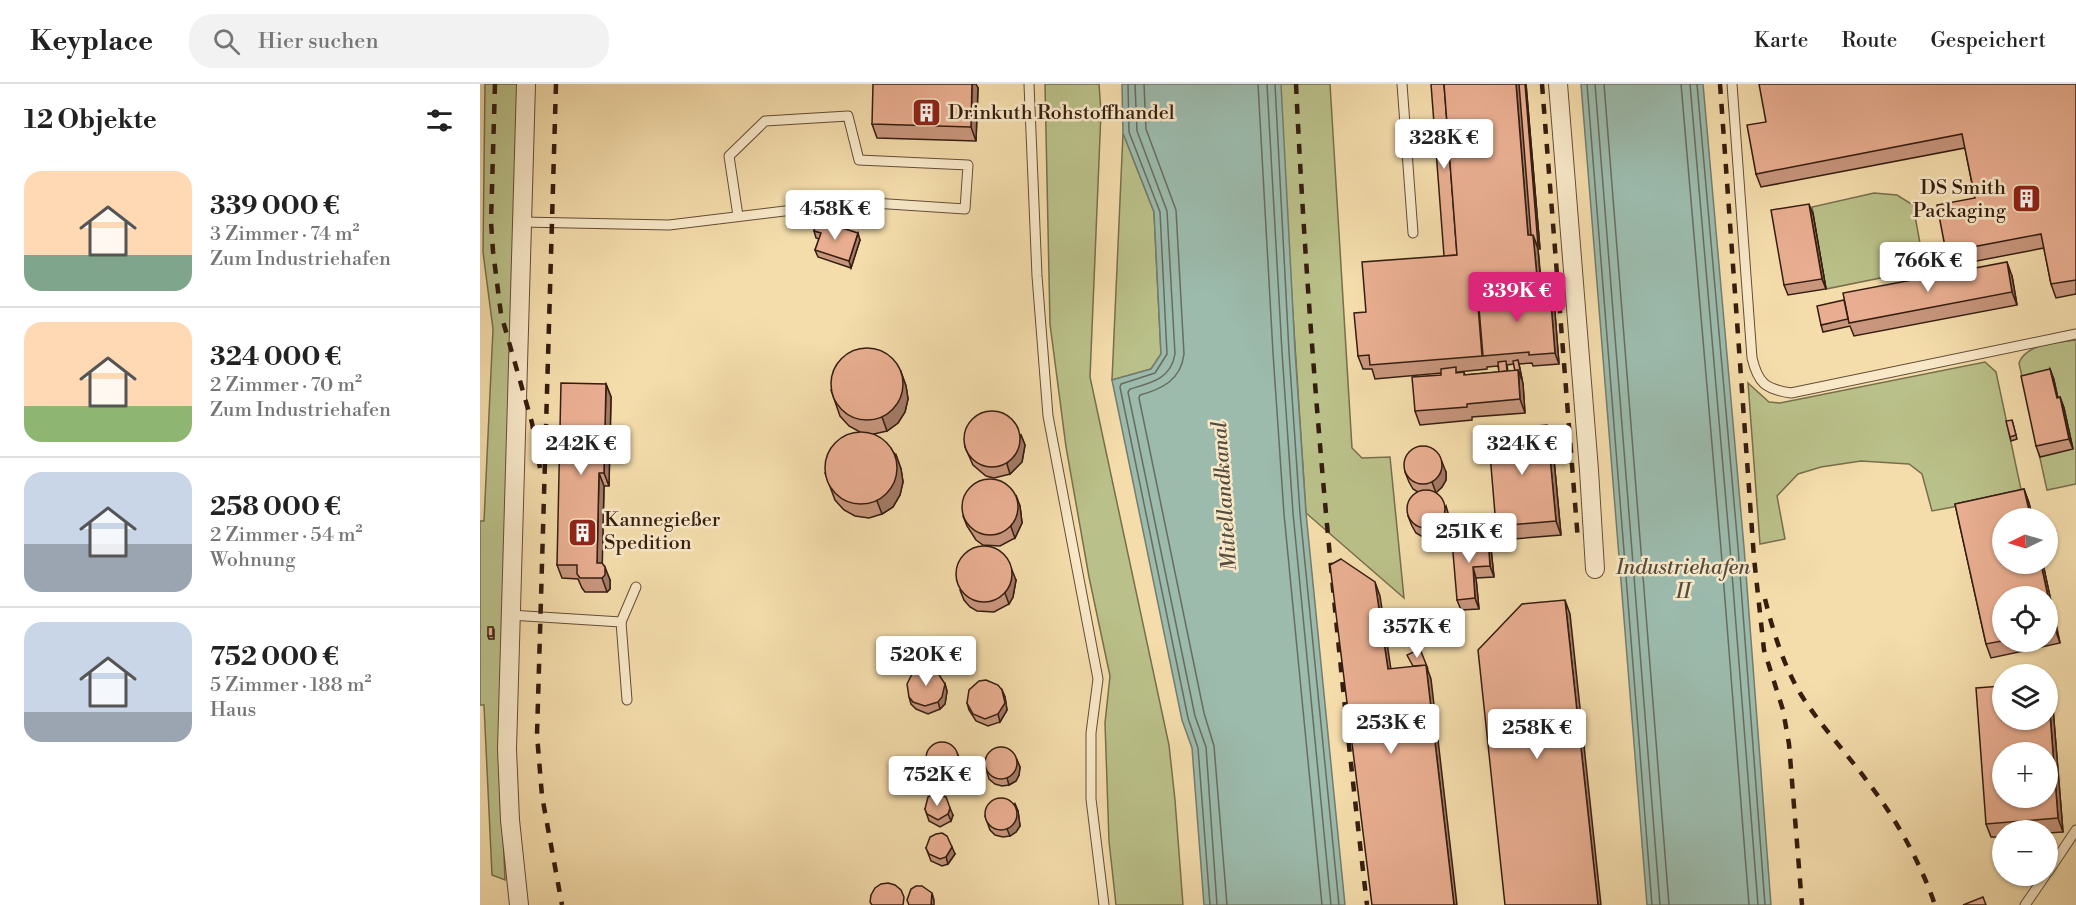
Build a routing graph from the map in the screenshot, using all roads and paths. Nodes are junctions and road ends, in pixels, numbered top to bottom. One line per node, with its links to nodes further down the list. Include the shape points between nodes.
1 (526, 84): 7 (street)
2 (1029, 84): 19 (lane, via 1036,276 1048,416 1098,679 1091,733 1091,798)
3 (1402, 84): 8 (lane)
4 (1558, 84): 10 (street)
5 (1732, 84): 9 (lane, via 1752,358 1756,376 1773,390 1791,393)
6 (738, 216): 6 (lane, via 858,202 965,209 968,165 859,160 848,116 765,121 729,156); 7 (lane, via 669,225)
7 (522, 222): 12 (street)
8 (1413, 233)
9 (2076, 334)
10 (1595, 569)
11 (636, 587): 13 (lane)
12 (510, 615): 13 (lane); 18 (street, via 507,749)
13 (621, 622): 14 (lane)
14 (627, 700)
15 (2076, 830): 16 (lane)
16 (2058, 857)
17 (2038, 886): 20 (lane)
18 (519, 905)
19 (1104, 905)
20 (2025, 905)

